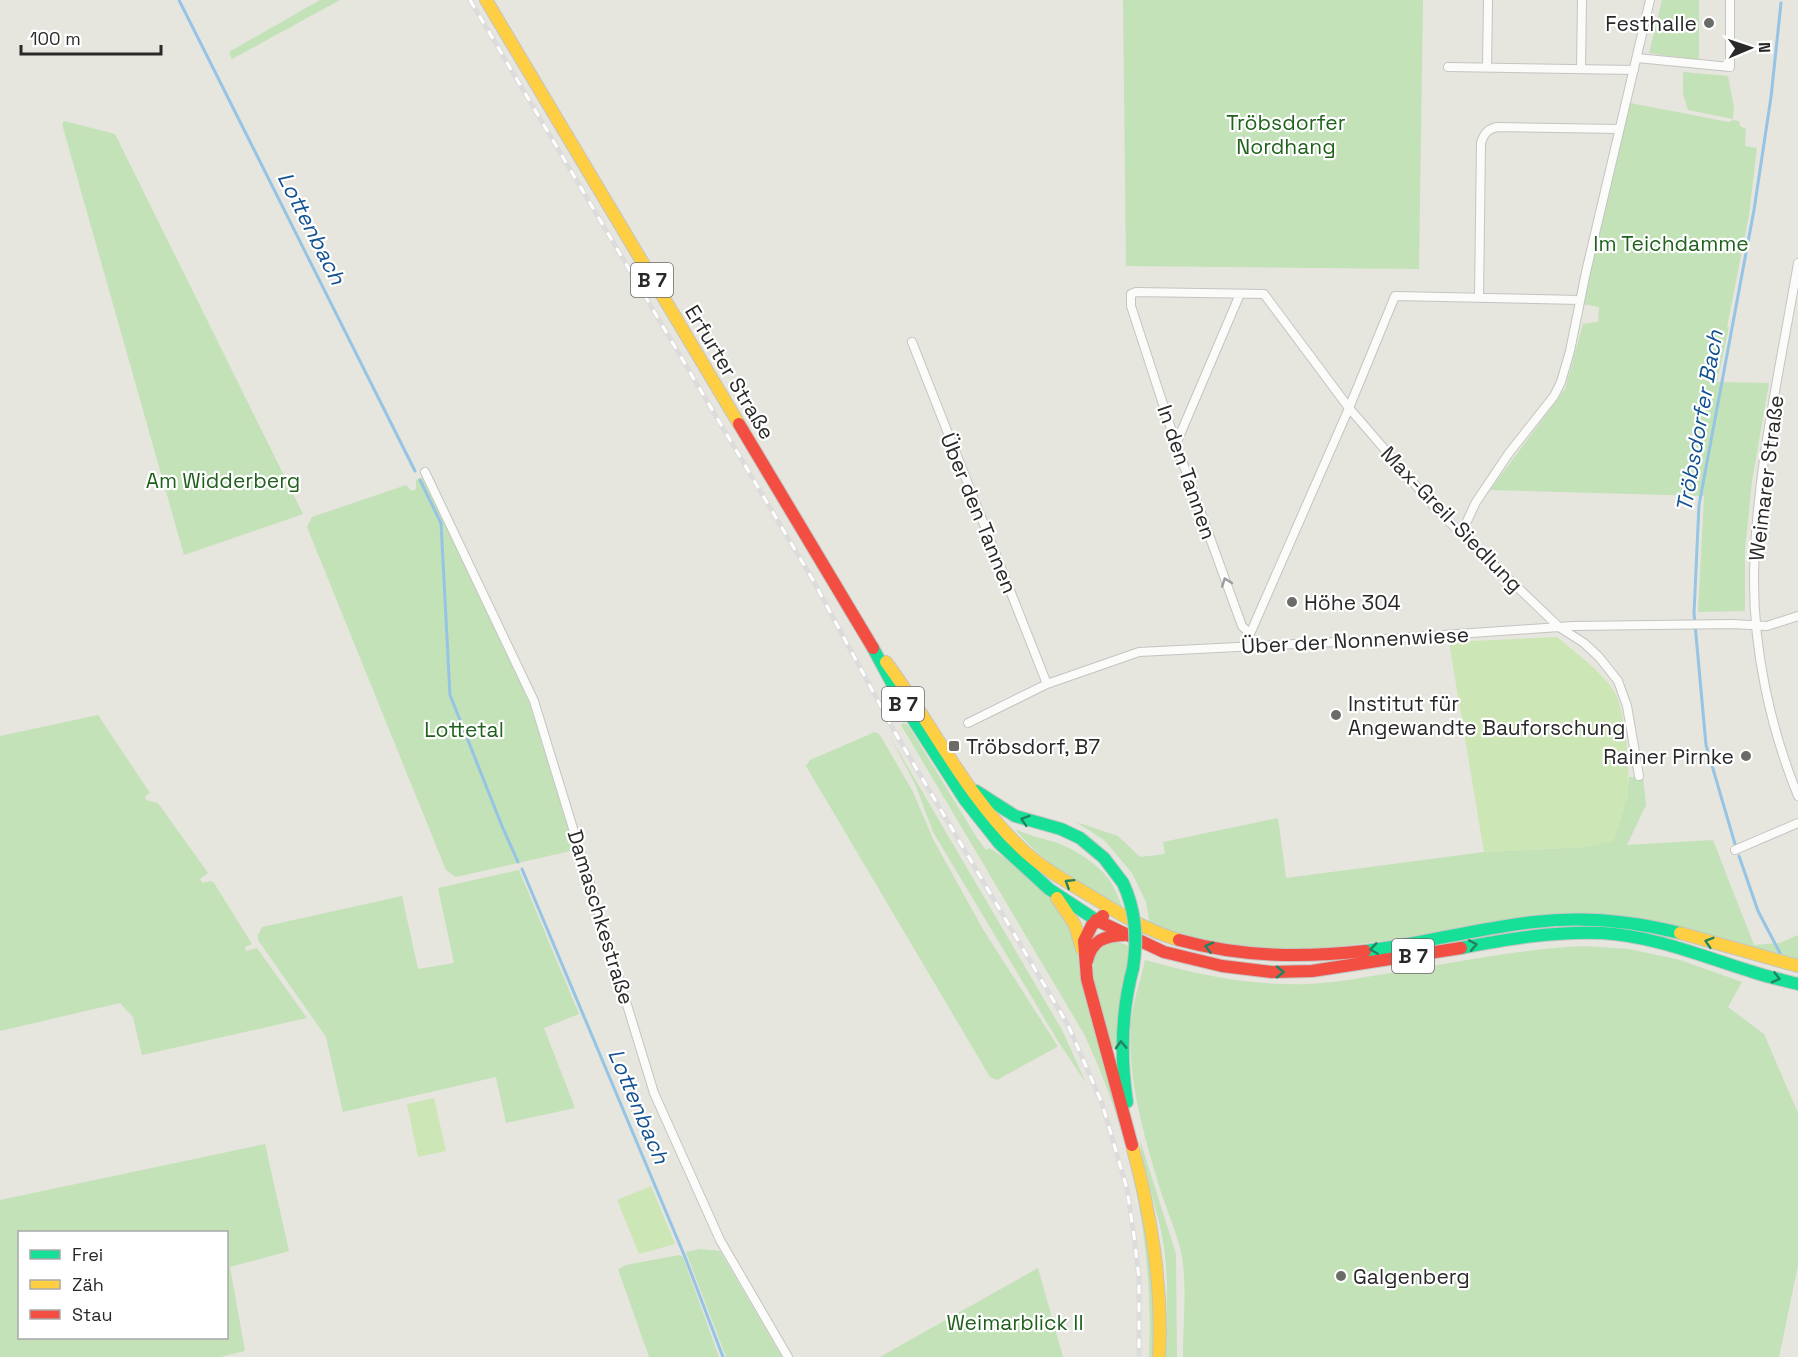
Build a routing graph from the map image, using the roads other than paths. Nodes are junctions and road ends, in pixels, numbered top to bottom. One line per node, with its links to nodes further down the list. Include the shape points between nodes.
1 (486, 0): 26 (main road, Erfurter Straße / B 7)
2 (1488, 0): 8 (street)
3 (1582, 0): 9 (street)
4 (1650, 0): 6 (street)
5 (1730, 0): 6 (street, via 1730,67)
6 (1636, 58): 10 (street)
7 (1448, 67): 8 (street)
8 (1487, 67): 9 (street)
9 (1581, 69): 10 (street)
10 (1634, 70): 11 (street)
11 (1619, 129): 15 (street, via 1497,127 1484,135); 16 (street)
12 (1798, 263): 23 (street, Weimarer Straße, via 1757,514)
13 (1131, 294): 14 (street, Max-Greil-Siedlung); 19 (street, In den Tannen, via 1131,306)
14 (1240, 294): 18 (street, Max-Greil-Siedlung, via 1264,294); 19 (street)
15 (1479, 297): 16 (street); 18 (street, via 1395,296)
16 (1580, 300): 21 (street, via 1570,351 1554,396 1509,453 1476,502)
17 (912, 342): 28 (street, Über den Tannen)
18 (1349, 408): 21 (street, Max-Greil-Siedlung); 25 (street)
19 (1176, 444): 25 (street, In den Tannen, one-way to 19, via 1242,626)
20 (425, 472): 43 (street, Damaschkestraße, via 534,701 654,1093 720,1240)
21 (1461, 534): 24 (street, Max-Greil-Siedlung)
22 (1798, 616): 23 (street, Über der Nonnenwiese, via 1767,626)
23 (1756, 625): 24 (street, Über der Nonnenwiese); 32 (street, Weimarer Straße, via 1770,709)
24 (1559, 627): 27 (street, Über der Nonnenwiese); 30 (street, Max-Greil-Siedlung, via 1584,643 1618,681 1627,706)
25 (1250, 634): 27 (street, In den Tannen)
26 (867, 640): 31 (main road, Erfurter Straße / B 7, via 908,690); 35 (main road, Erfurter Straße / B 7, via 965,800 999,843)
27 (1251, 646): 28 (street, Über der Nonnenwiese, via 1138,652)
28 (1047, 684): 29 (street, Über der Nonnenwiese)
29 (968, 723)
30 (1639, 776)
31 (969, 786): 36 (main road, B 7, one-way to 31, via 1022,849 990,816); 42 (main road, B 7, one-way to 31, bridge, via 1121,1036 1137,936 1135,916 1123,883 1107,860 1079,837 1013,816)
32 (1798, 796)
33 (1798, 823): 34 (street)
34 (1735, 850)
35 (1049, 890): 37 (main road, B 7); 40 (main road, via 1075,925)
36 (1118, 914): 37 (main road); 39 (main road, B 7, one-way to 36, via 1644,925 1577,919 1536,921 1324,956 1239,954 1164,934)
37 (1097, 920): 38 (main road, B 7); 40 (main road, via 1084,941)
38 (1127, 934): 40 (main road, via 1100,938 1092,945); 41 (main road, B 7, one-way to 41, via 1191,960 1272,972 1396,960 1538,934 1603,933 1679,946)
39 (1798, 966)
40 (1086, 968): 42 (main road)
41 (1798, 984)
42 (1132, 1145): 44 (main road, via 1158,1255)
43 (788, 1357)
44 (1159, 1357)

